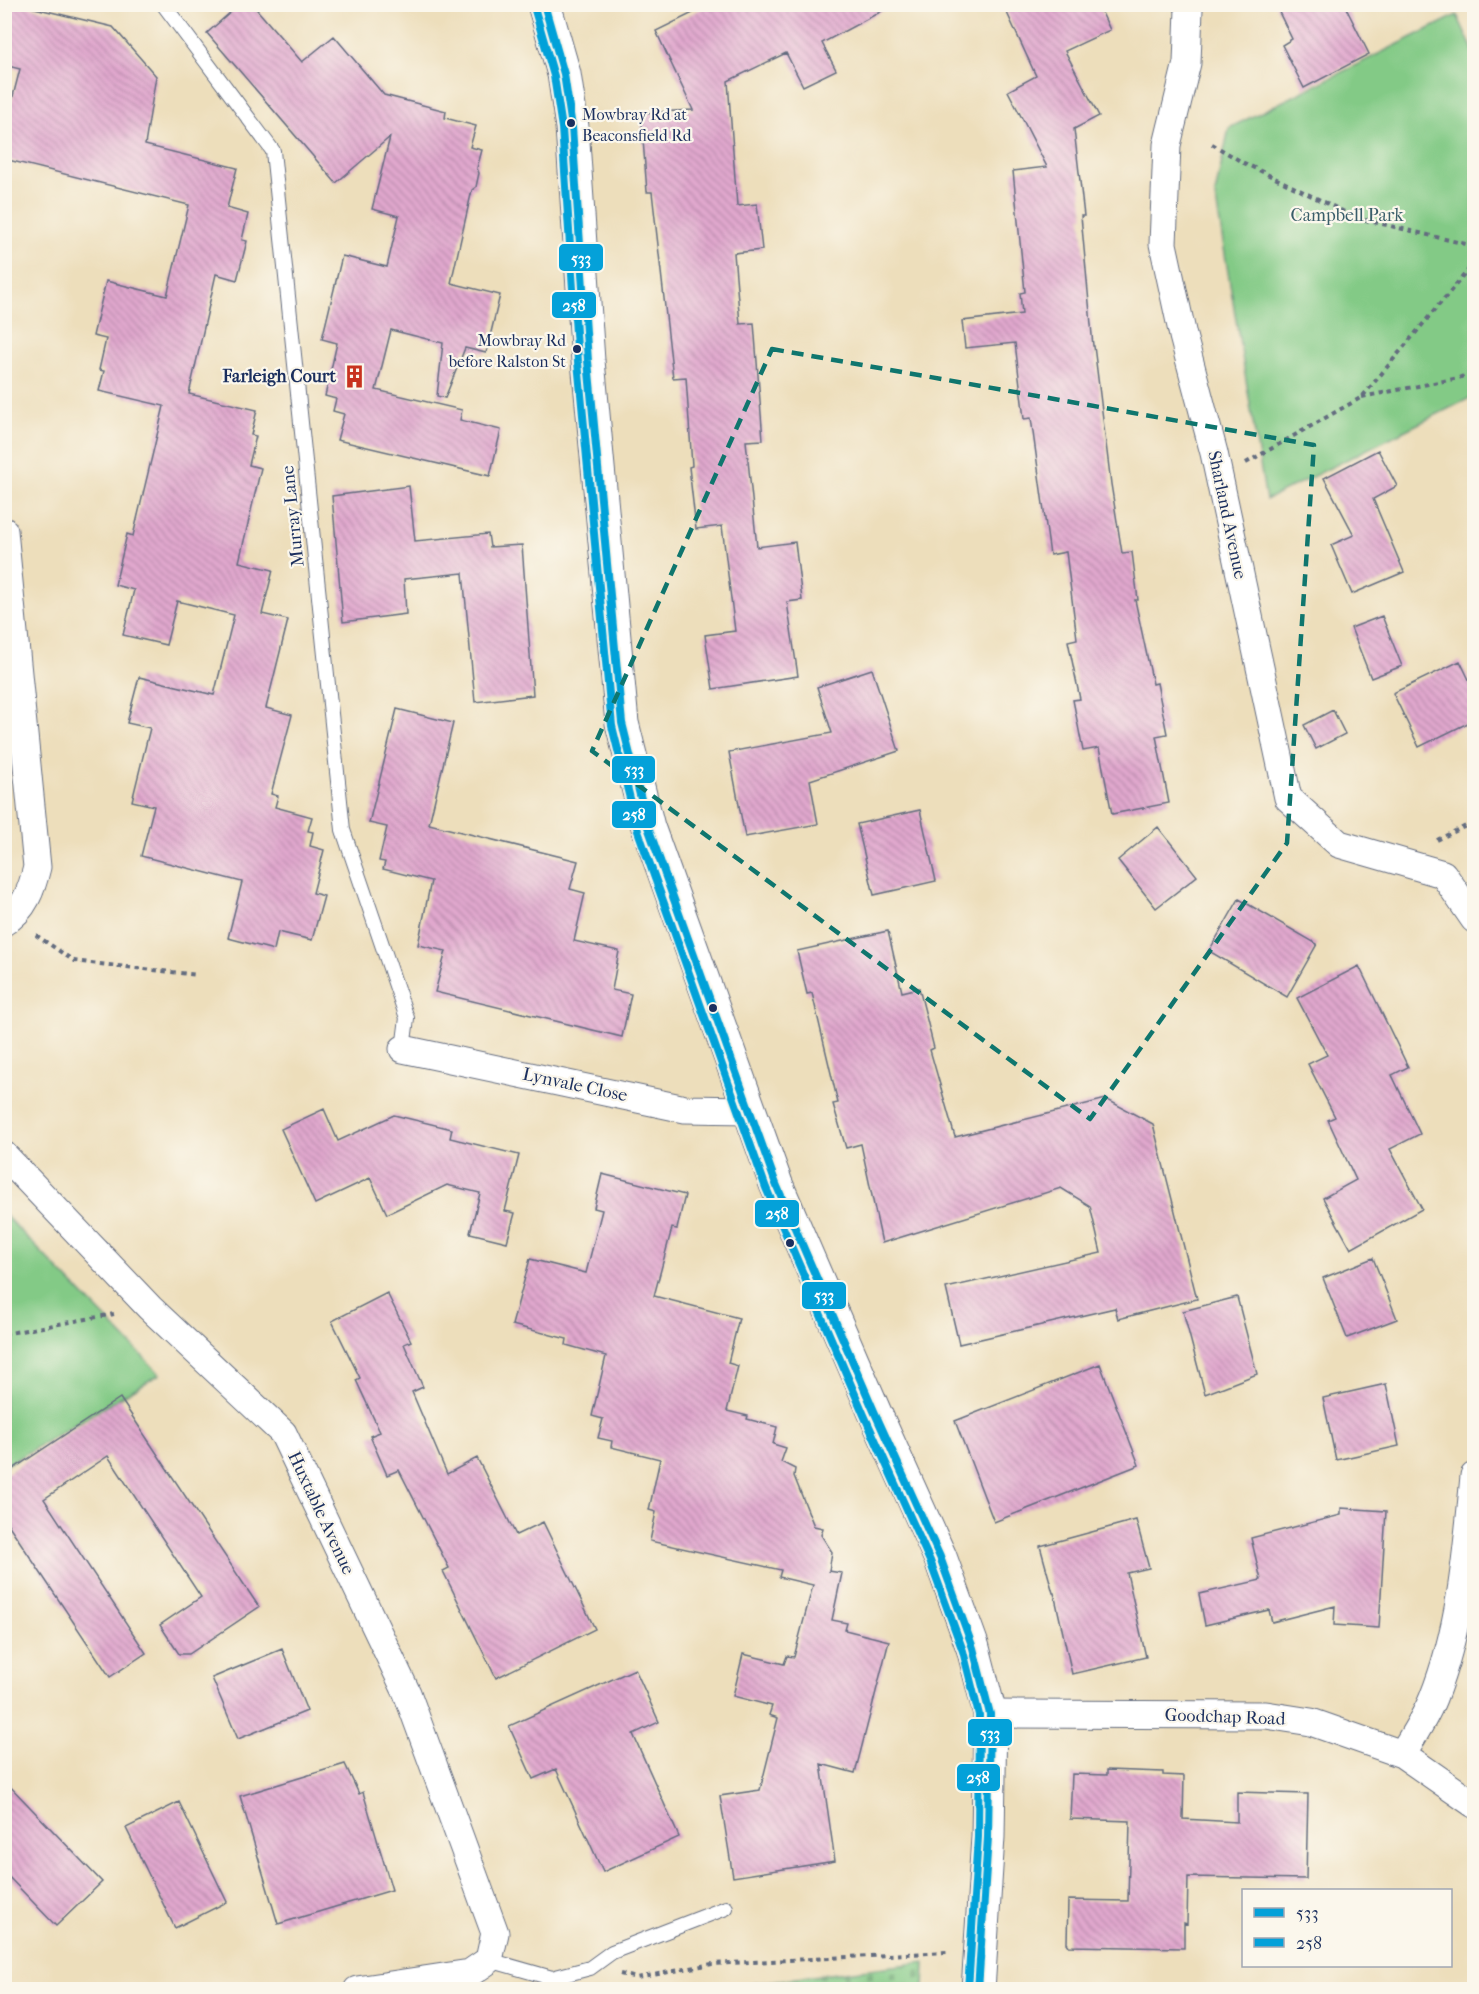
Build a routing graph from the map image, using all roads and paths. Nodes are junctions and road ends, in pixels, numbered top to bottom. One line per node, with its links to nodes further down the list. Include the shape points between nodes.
1 (163, 4): 14 (lane, Murray Lane, via 273,151 343,830 407,1018)
2 (1187, 4): 9 (street, Sharland Avenue, via 1187,63 1167,145 1163,244)
3 (541, 6): 15 (main road, via 564,74 572,127 588,362 622,723 648,827)
4 (1212, 144): 5 (path, via 1357,218)
5 (1474, 246)
6 (1474, 263): 8 (path)
7 (1474, 370): 8 (path, via 1459,378)
8 (1362, 398): 9 (path)
9 (1219, 478): 11 (street, Sharland Avenue, via 1288,798 1339,844 1443,874)
10 (4, 531): 12 (street, via 37,867 30,894)
11 (1474, 919)
12 (8, 920): 13 (path, via 74,961)
13 (198, 975)
14 (403, 1050): 15 (street, Lynvale Close, via 685,1108)
15 (748, 1110): 20 (main road, via 776,1185 940,1557 973,1648)
16 (4, 1155): 17 (street, Huxtable Avenue)
17 (150, 1308): 18 (path); 25 (street, Huxtable Avenue, via 283,1433 407,1693 495,1933)
18 (4, 1334)
19 (1474, 1476): 21 (street, via 1460,1601 1452,1634 1434,1696)
20 (990, 1714): 21 (street, Goodchap Road, via 1266,1715 1311,1722); 24 (main road)
21 (1402, 1754): 22 (street, Goodchap Road)
22 (1474, 1804)
23 (726, 1908): 26 (lane, via 612,1952)
24 (982, 1950): 26 (path, via 712,1964 637,1978); 28 (main road)
25 (489, 1960): 26 (lane, via 552,1978); 27 (street, via 470,1973)
26 (590, 1968)
27 (357, 1989)
28 (978, 1989)

